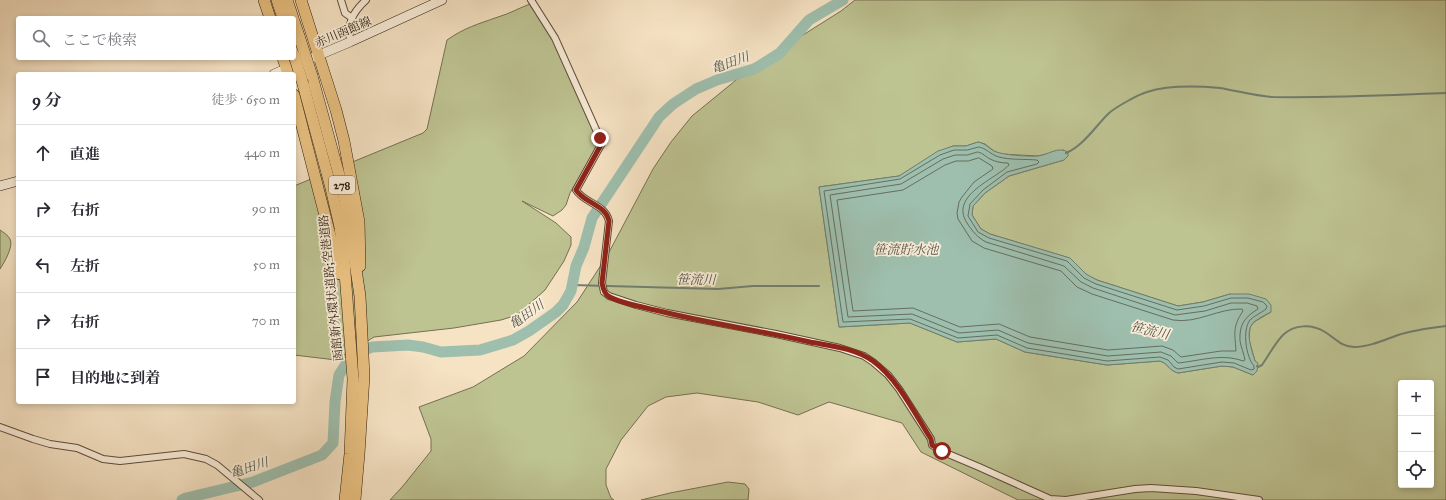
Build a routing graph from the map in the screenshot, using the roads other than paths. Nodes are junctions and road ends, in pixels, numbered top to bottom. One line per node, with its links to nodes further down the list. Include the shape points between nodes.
1 (264, 0): 9 (highway)
2 (277, 0): 10 (highway)
3 (287, 0): 11 (highway)
4 (301, 0): 15 (highway)
5 (342, 0): 12 (street, via 346,13)
6 (366, 0): 12 (street)
7 (442, 0): 14 (main road, 赤川函館線)
8 (531, 0): 28 (street, via 555,38 602,143 576,190 608,216 603,286 609,296 667,313 776,334 864,356 888,375 931,439 932,445 1043,497 1066,500 1134,489 1158,488)
9 (269, 16)
10 (282, 16)
11 (292, 16)
12 (352, 18): 14 (street, via 349,25)
13 (296, 27): 22 (highway, 函館新外環状道路;空港道路 / 278, bridge, via 341,182)
14 (350, 42): 15 (main road, 赤川函館線)
15 (318, 55): 18 (main road, 赤川函館線); 22 (highway, via 344,141 359,222)
16 (284, 60): 18 (highway)
17 (296, 60): 23 (highway, 函館新外環状道路;空港道路 / 278, bridge, via 340,227)
18 (287, 72)
19 (296, 103): 23 (highway)
20 (16, 182): 21 (main road)
21 (0, 186)
22 (360, 296): 27 (highway, 函館新外環状道路;空港道路 / 278, via 364,376)
23 (347, 297): 26 (highway, 函館新外環状道路;空港道路 / 278, via 353,379)
24 (0, 427): 25 (street, via 44,442 82,449 103,459 120,461 184,454 206,459)
25 (257, 498)
26 (345, 500)
27 (355, 500)
28 (1259, 500)

